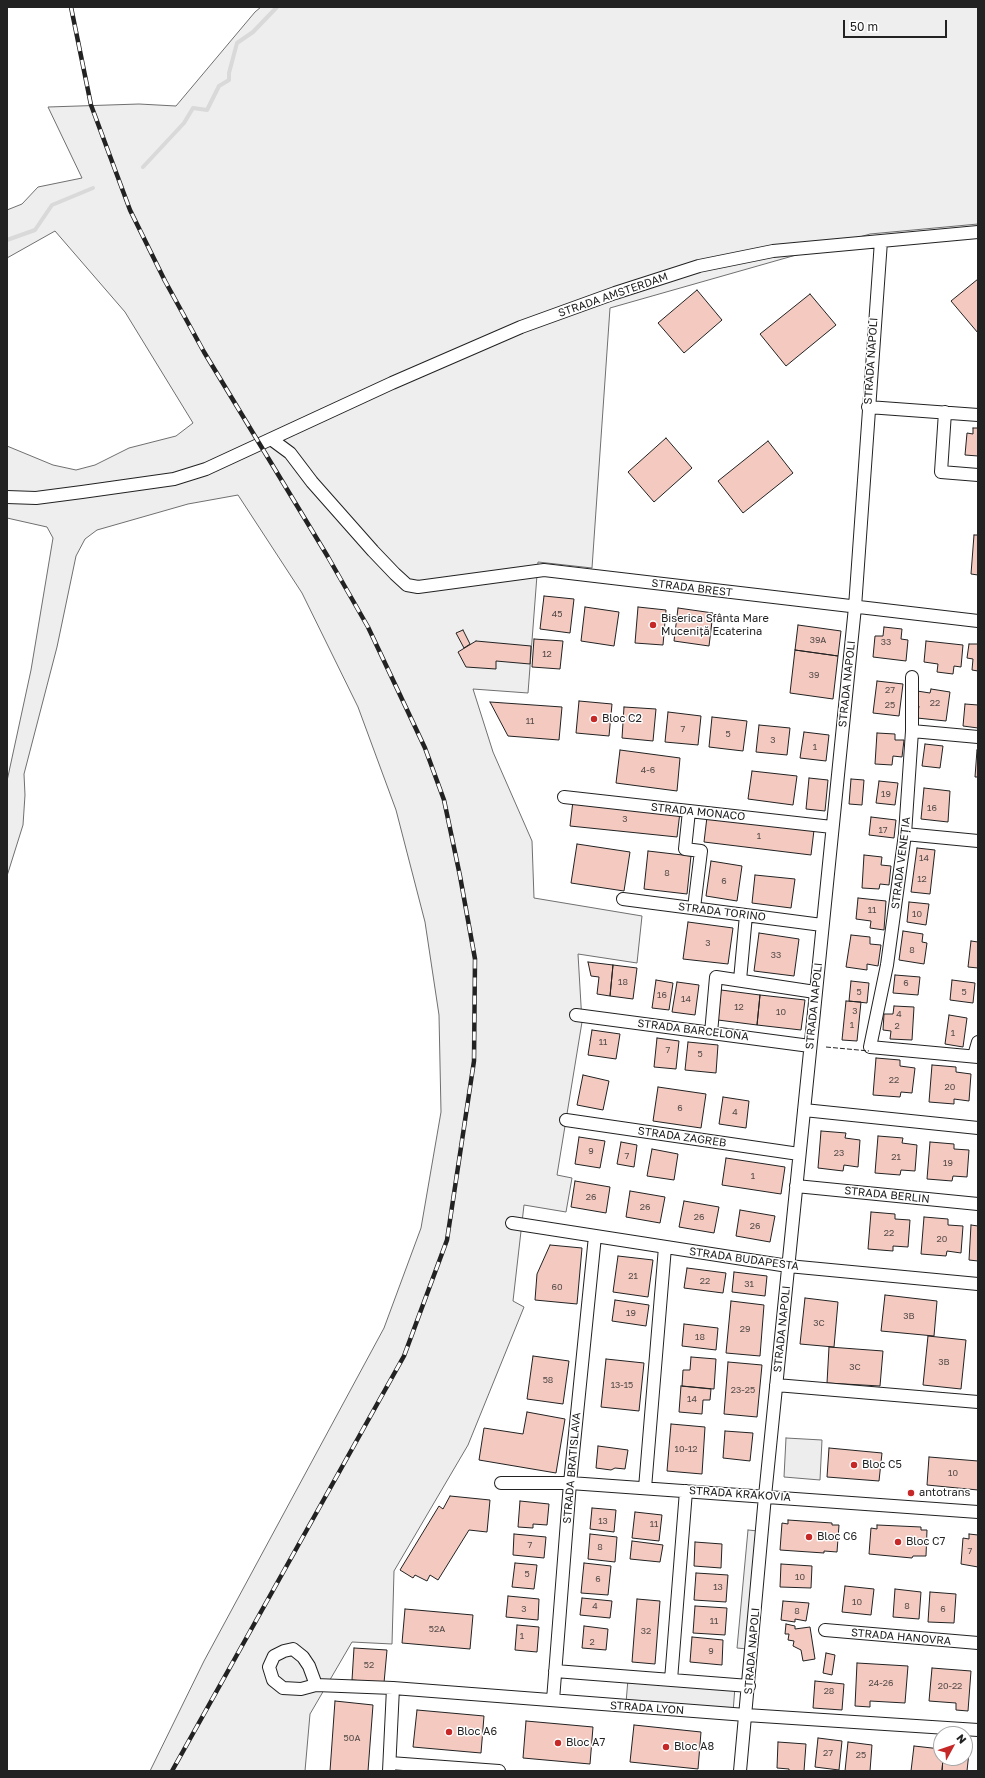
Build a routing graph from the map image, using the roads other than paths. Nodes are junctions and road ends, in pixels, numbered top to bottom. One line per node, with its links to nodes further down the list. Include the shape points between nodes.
1 (978, 232): 2 (street, STRADA AMSTERDAM)
2 (881, 241): 3 (street, STRADA NAPOLI); 6 (street, STRADA AMSTERDAM, via 765,252 699,266 622,290 521,327)
3 (868, 407): 4 (street); 9 (street, STRADA NAPOLI)
4 (945, 412): 5 (street); 7 (street, via 941,472)
5 (978, 415)
6 (271, 439): 8 (street, STRADA AMSTERDAM, via 206,469 174,479 36,498); 9 (street, STRADA BREST, via 290,453 373,551 407,585 418,587 544,570)
7 (978, 475)
8 (7, 497)
9 (854, 607): 10 (street, STRADA BREST); 16 (street, STRADA NAPOLI)
10 (978, 621)
11 (912, 677): 12 (street, STRADA VENEȚIA)
12 (912, 731): 13 (street); 17 (street, STRADA VENEȚIA)
13 (978, 737)
14 (564, 797): 15 (street, STRADA MONACO)
15 (689, 811): 16 (street, STRADA MONACO); 20 (street, via 684,849 701,851)
16 (832, 827): 22 (street, STRADA NAPOLI)
17 (905, 834): 18 (street); 29 (street, STRADA VENEȚIA, via 887,965 870,1046)
18 (978, 841)
19 (623, 899): 20 (street, STRADA TORINO)
20 (694, 908): 21 (street, STRADA TORINO)
21 (746, 915): 22 (street, STRADA TORINO); 23 (street)
22 (822, 925): 24 (street, STRADA NAPOLI)
23 (740, 980): 24 (street); 26 (street, via 716,977)
24 (816, 992): 28 (street, STRADA NAPOLI)
25 (576, 1015): 26 (street, STRADA BARCELONA)
26 (711, 1033): 28 (street, STRADA BARCELONA)
27 (978, 1042): 29 (street)
28 (810, 1046): 30 (street, STRADA NAPOLI)
29 (976, 1057)
30 (804, 1110): 32 (street); 33 (street, STRADA NAPOLI)
31 (566, 1120): 33 (street, STRADA ZAGREB)
32 (978, 1128)
33 (799, 1154): 34 (street, STRADA NAPOLI)
34 (796, 1186): 35 (street, STRADA BERLIN); 39 (street, STRADA NAPOLI)
35 (978, 1204)
36 (512, 1224): 37 (street, STRADA BUDAPESTA)
37 (595, 1236): 38 (street, STRADA BUDAPESTA); 44 (street, STRADA BRATISLAVA)
38 (665, 1247): 39 (street, STRADA BUDAPESTA); 45 (street)
39 (788, 1266): 40 (street, STRADA BUDAPESTA); 41 (street, STRADA NAPOLI)
40 (978, 1284)
41 (776, 1385): 42 (street); 47 (street, STRADA NAPOLI)
42 (978, 1402)
43 (501, 1483): 44 (street, STRADA KRAKOVIA)
44 (570, 1483): 45 (street, STRADA KRAKOVIA); 51 (street, STRADA BRATISLAVA)
45 (645, 1488): 46 (street, STRADA KRAKOVIA)
46 (686, 1490): 47 (street, STRADA KRAKOVIA); 52 (street)
47 (765, 1496): 48 (street, STRADA KRAKOVIA); 54 (street, STRADA NAPOLI)
48 (978, 1512)
49 (825, 1630): 50 (street, STRADA HANOVRA)
50 (978, 1643)
51 (555, 1670): 52 (street); 56 (street, STRADA BRATISLAVA)
52 (671, 1680): 54 (street)
53 (316, 1685): 55 (street, STRADA LYON)
54 (749, 1686): 57 (street, STRADA NAPOLI)
55 (393, 1688): 56 (street, STRADA LYON); 59 (street)
56 (553, 1700): 57 (street, STRADA LYON)
57 (746, 1715): 58 (street, STRADA LYON); 61 (street, STRADA NAPOLI)
58 (978, 1730)
59 (389, 1767): 60 (street)
60 (499, 1771)
61 (740, 1771)

